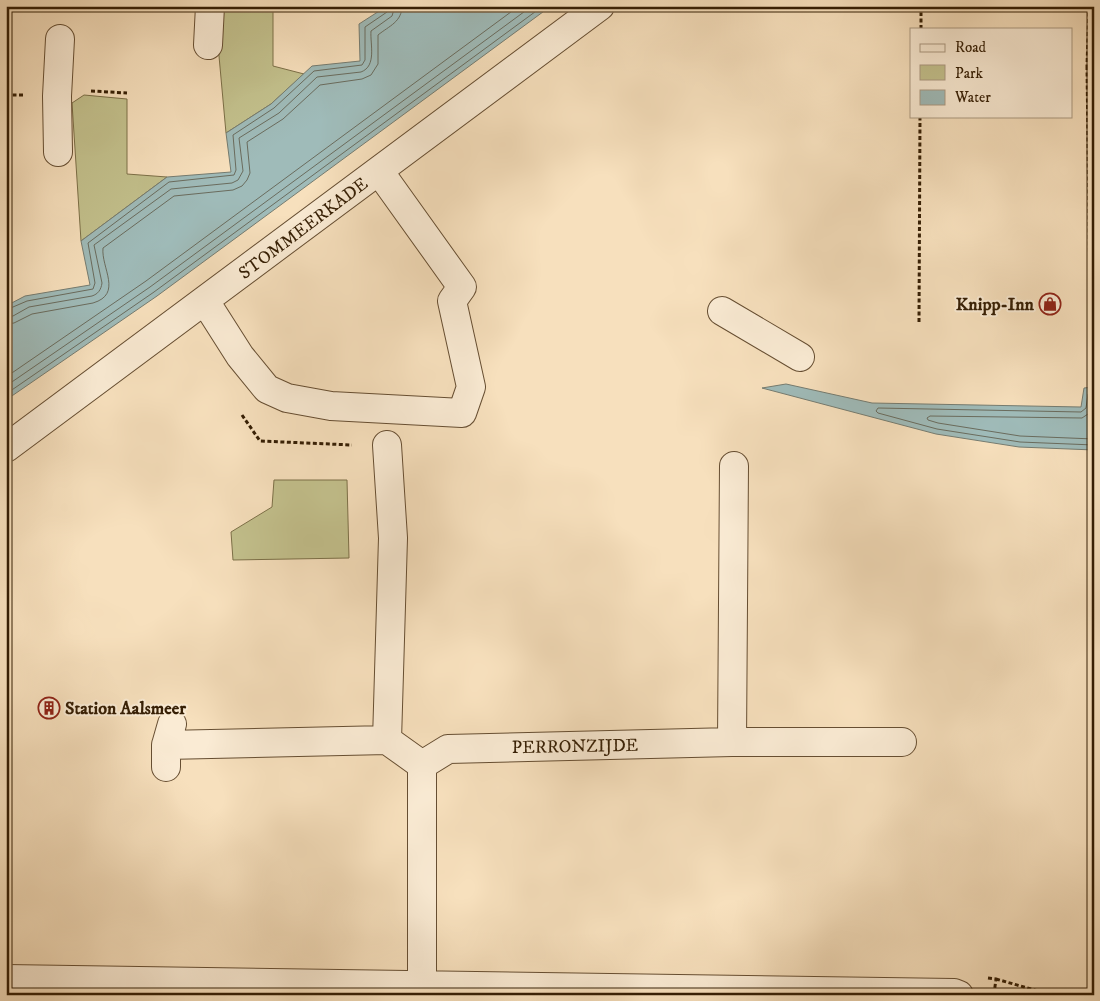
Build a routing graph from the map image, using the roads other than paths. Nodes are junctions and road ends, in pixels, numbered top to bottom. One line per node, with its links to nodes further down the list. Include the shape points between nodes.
1 (210, 6): 4 (street)
2 (600, 6): 6 (street, STOMMEERKADE)
3 (60, 40): 5 (street)
4 (208, 45)
5 (58, 152)
6 (379, 172): 7 (street, STOMMEERKADE); 7 (street, via 462,287 452,301 471,387 462,413 330,406 287,398 267,389 240,356)
7 (205, 301): 11 (street, STOMMEERKADE)
8 (722, 311): 9 (street)
9 (800, 357)
10 (387, 445): 13 (street, via 393,538)
11 (6, 448)
12 (734, 466): 14 (street)
13 (387, 740): 16 (street); 17 (street)
14 (732, 742): 15 (street, PERRONZIJDE); 17 (street, PERRONZIJDE, via 448,749)
15 (902, 742)
16 (168, 745)
17 (422, 765): 19 (street)
18 (6, 979): 19 (street)
19 (422, 984): 20 (street)
20 (959, 995)

